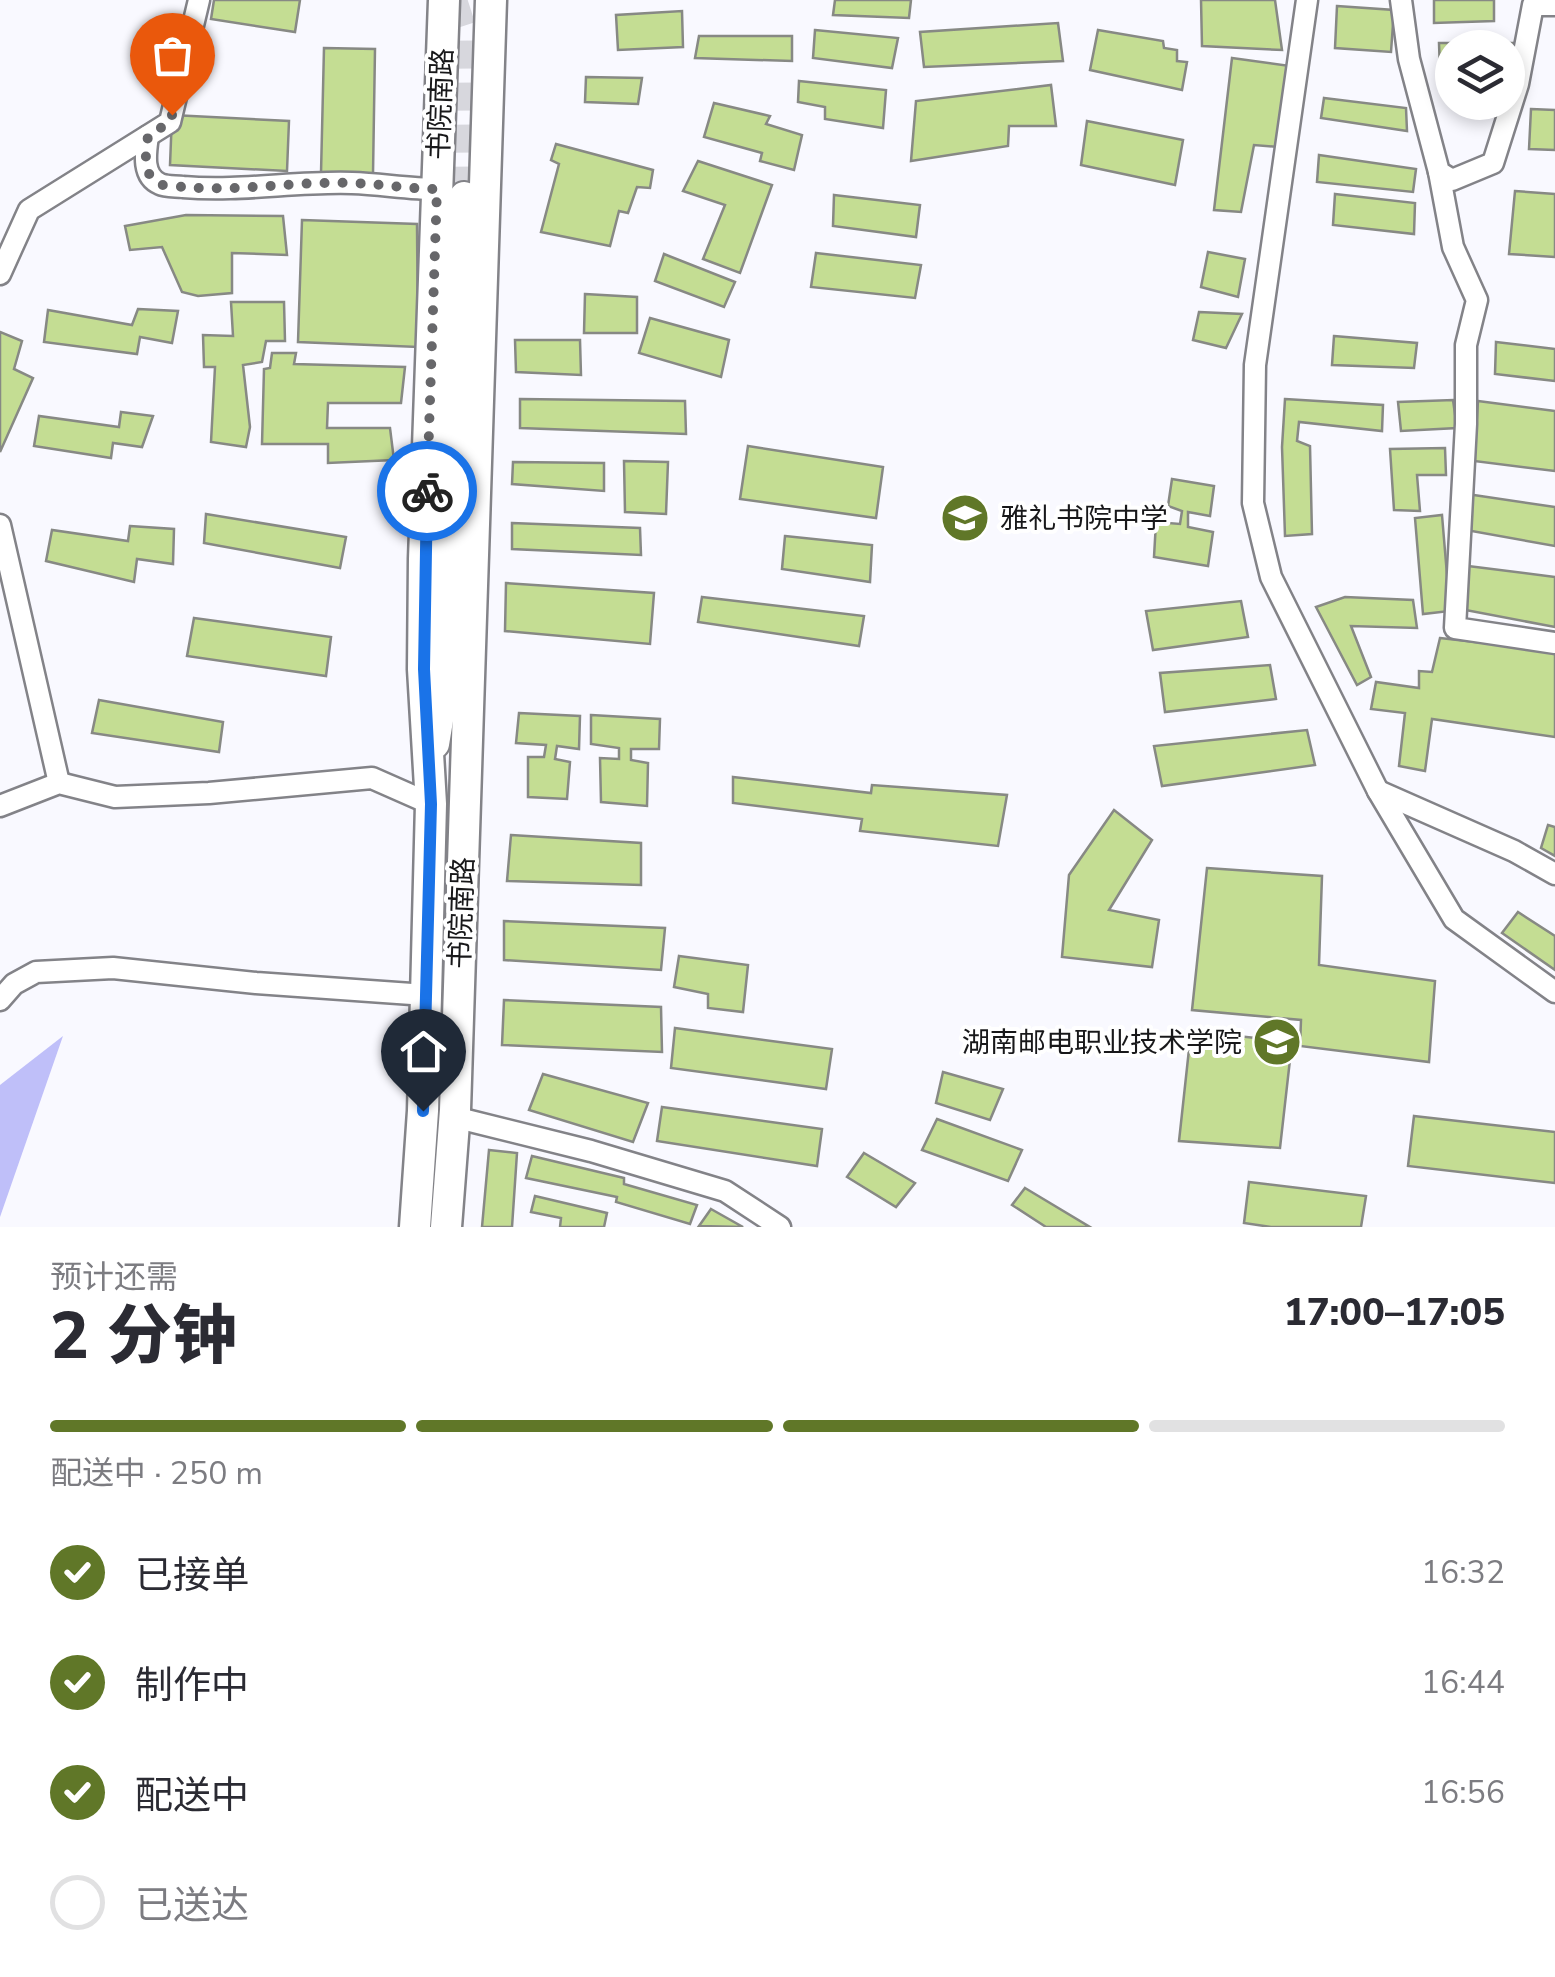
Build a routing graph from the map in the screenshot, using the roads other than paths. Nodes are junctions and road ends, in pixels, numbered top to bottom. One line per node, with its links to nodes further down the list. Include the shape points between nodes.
1 (200, 0): 7 (street, via 170,122)
2 (444, 0): 9 (main road, 书院南路)
3 (491, 0): 21 (main road, 书院南路)
4 (1307, 0): 14 (street, via 1255,365 1253,503 1271,577)
5 (1401, 0): 8 (street)
6 (1555, 6): 8 (street, via 1533,5 1493,163 1452,180)
7 (148, 136): 9 (street, via 145,163 158,184 248,189 354,183); 10 (street, via 29,210)
8 (1438, 172): 12 (street, via 1453,247 1476,300 1466,345 1455,628)
9 (450, 193): 15 (main road, 书院南路, via 424,578)
10 (0, 274)
11 (0, 525): 13 (street)
12 (1555, 643)
13 (59, 784): 15 (street, via 114,796 372,778); 16 (street)
14 (1378, 791): 17 (street); 18 (street, via 1454,918)
15 (431, 804): 19 (main road, 书院南路)
16 (0, 806)
17 (1555, 874)
18 (1555, 992)
19 (426, 994): 20 (street, via 113,968 36,972); 22 (main road, 书院南路)
20 (0, 1000)
21 (454, 1117): 23 (main road, 书院南路); 24 (street, via 725,1191)
22 (415, 1227)
23 (446, 1227)
24 (780, 1227)

